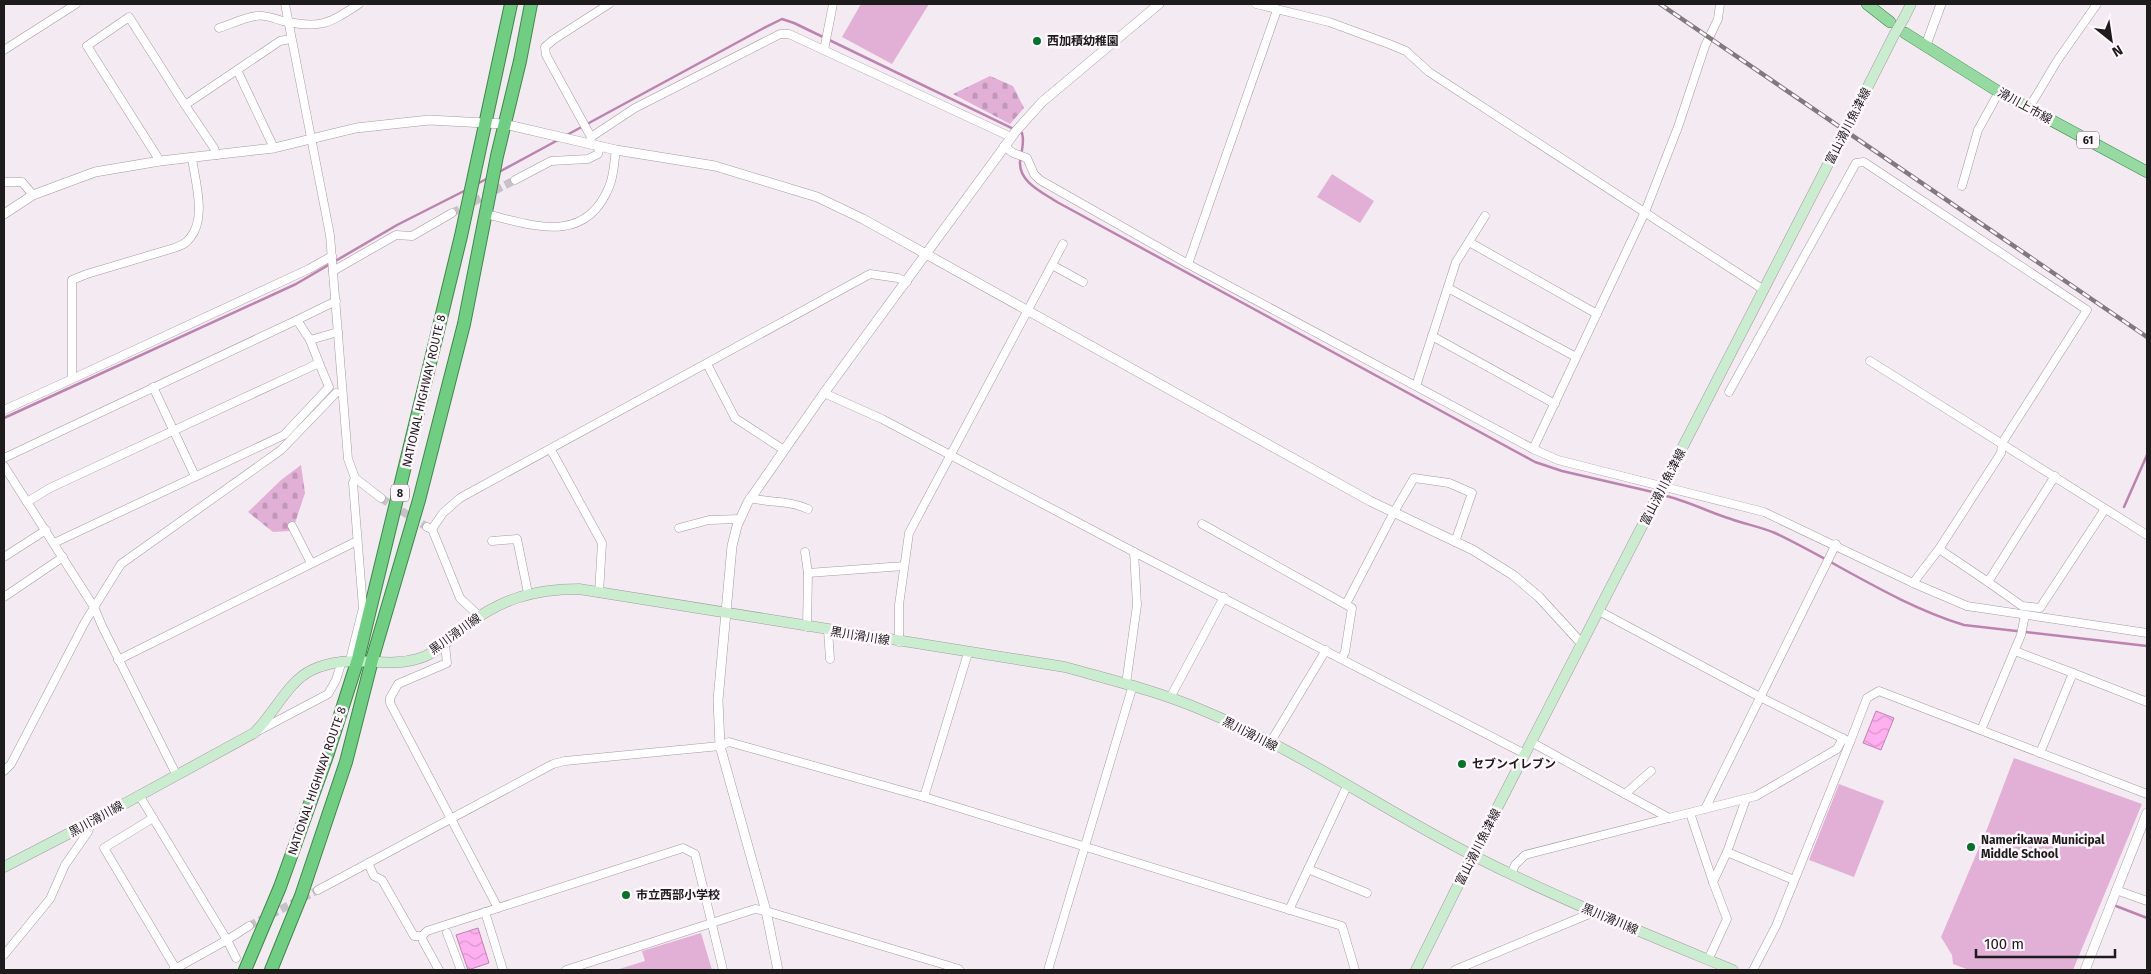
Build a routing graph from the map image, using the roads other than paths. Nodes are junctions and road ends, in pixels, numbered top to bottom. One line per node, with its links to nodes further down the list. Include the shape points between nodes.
1 (76, 4): 22 (street)
2 (285, 4): 16 (street)
3 (359, 4): 16 (street, via 322,25)
4 (511, 4): 28 (highway, NATIONAL HIGHWAY ROUTE 8 / 8)
5 (530, 4): 29 (highway, NATIONAL HIGHWAY ROUTE 8 / 8)
6 (608, 4): 32 (street, via 545,47 546,56)
7 (1159, 4): 30 (street, via 1042,102)
8 (1256, 4): 15 (street)
9 (1720, 4): 45 (street, via 1718,19 1705,46)
10 (1867, 4): 17 (main road)
11 (1911, 4): 60 (main road, 富山滑川魚津線, bridge)
12 (1941, 4): 21 (street)
13 (2098, 4): 27 (street)
14 (832, 5): 23 (street)
15 (1277, 10): 45 (street, via 1329,22 1406,51 1428,72); 54 (street)
16 (288, 22): 18 (street, via 258,15); 20 (street)
17 (1890, 22)
18 (219, 28)
19 (1905, 34): 21 (main road, 滑川上市線 / 61)
20 (290, 39): 24 (street, via 280,41); 31 (street)
21 (1926, 45): 25 (main road, 滑川上市線 / 61)
22 (4, 50)
23 (824, 50): 30 (street); 32 (street, via 789,34 780,34 635,108)
24 (237, 70): 26 (street); 35 (street)
25 (1999, 92): 27 (main road, 滑川上市線 / 61); 43 (street, via 1978,130)
26 (185, 105): 37 (street); 39 (street, via 129,17 87,46)
27 (2028, 108): 40 (main road, 滑川上市線 / 61)
28 (486, 123): 29 (street); 31 (street, via 429,120 390,123); 141 (highway, NATIONAL HIGHWAY ROUTE 8 / 8, via 422,400)
29 (504, 124): 32 (street); 48 (highway, NATIONAL HIGHWAY ROUTE 8 / 8)
30 (1011, 137): 34 (street)
31 (310, 138): 35 (street); 53 (street)
32 (590, 140): 33 (street)
33 (600, 146): 36 (street); 41 (street, via 598,154 588,159 551,161)
34 (1004, 146): 52 (street); 54 (street, via 1027,158 1040,180)
35 (274, 148): 37 (street)
36 (616, 150): 48 (street, via 610,185 601,204 587,217 566,227 544,228); 52 (street, via 714,166 817,197)
37 (216, 156): 38 (street)
38 (192, 158): 39 (street); 72 (street, via 199,214 191,238 174,248 72,280)
39 (160, 161): 44 (street, via 95,172)
40 (2146, 169)
41 (515, 180)
42 (4, 182): 44 (street, via 22,182)
43 (1962, 186)
44 (33, 195): 47 (street)
45 (1645, 212): 60 (street); 63 (street)
46 (452, 213): 56 (street, via 412,236 396,235)
47 (4, 214)
48 (486, 214): 142 (highway, NATIONAL HIGHWAY ROUTE 8 / 8, via 464,324 422,491)
49 (1485, 216): 50 (street)
50 (1469, 242): 59 (street, via 1456,262); 63 (street)
51 (1063, 244): 55 (street)
52 (927, 253): 57 (street); 62 (street)
53 (332, 256): 56 (street); 72 (street)
54 (1188, 264): 73 (street)
55 (1052, 265): 58 (street); 62 (street)
56 (333, 271): 61 (street)
57 (907, 282): 71 (street, via 870,274); 76 (street)
58 (1083, 282)
59 (1448, 288): 66 (street); 68 (street)
60 (1764, 290): 91 (main road, 富山滑川魚津線)
61 (336, 301): 64 (street); 65 (street)
62 (1028, 310): 85 (street); 97 (street)
63 (1597, 314): 68 (street)
64 (296, 320): 67 (street); 74 (street)
65 (338, 332): 67 (street); 90 (street, via 348,459)
66 (1432, 336): 73 (street); 78 (street)
67 (310, 340): 70 (street)
68 (1576, 357): 78 (street)
69 (1870, 361): 81 (street)
70 (318, 363): 80 (street); 88 (street, via 329,386 284,435)
71 (707, 364): 83 (street); 84 (street, via 735,418)
72 (72, 379): 79 (street)
73 (1416, 386): 82 (street)
74 (153, 387): 80 (street); 86 (street)
75 (1729, 392): 81 (street, via 1852,168 1864,162 2086,310)
76 (824, 393): 84 (street); 85 (street)
77 (336, 394): 124 (street, via 281,450 121,564)
78 (1555, 404): 82 (street)
79 (4, 410)
80 (174, 430): 88 (street); 94 (street)
81 (2002, 443): 89 (street); 109 (street, via 2000,453)
82 (1533, 449): 91 (street, via 1558,460)
83 (551, 450): 119 (street, via 602,543); 128 (street, via 460,498 429,528 460,598)
84 (784, 450): 93 (street)
85 (950, 455): 111 (street); 115 (street, via 910,533)
86 (4, 458)
87 (4, 466): 94 (street)
88 (195, 476): 107 (street)
89 (2055, 476): 96 (street); 117 (street)
90 (355, 478): 92 (street); 105 (street)
91 (1664, 485): 108 (street, via 1764,512); 125 (main road, 富山滑川魚津線)
92 (381, 498)
93 (750, 498): 95 (street, via 765,502 794,502); 98 (street)
94 (27, 502): 102 (street)
95 (808, 509)
96 (2105, 509): 103 (street); 117 (street, via 2040,608 2022,606)
97 (1394, 512): 106 (street); 106 (street, via 1414,478 1449,483 1472,493); 123 (street)
98 (740, 519): 101 (street, via 709,520); 126 (street, via 732,546)
99 (1202, 524): 123 (street)
100 (292, 526): 114 (street)
101 (679, 528)
102 (46, 530): 107 (street); 112 (street)
103 (2147, 535)
104 (492, 540): 120 (street, via 517,539)
105 (357, 541): 114 (street); 141 (street, via 363,608)
106 (1455, 542): 133 (street, via 1513,575 1539,597)
107 (54, 543): 113 (street)
108 (1836, 544): 118 (street); 145 (street)
109 (1939, 549): 117 (street); 118 (street)
110 (805, 552): 116 (street)
111 (1134, 552): 122 (street); 144 (street, via 1137,605)
112 (4, 557)
113 (63, 557): 121 (street); 124 (street)
114 (311, 563): 140 (street)
115 (904, 566): 116 (street); 132 (street)
116 (808, 573): 129 (street)
117 (1988, 582)
118 (1913, 583): 127 (street, via 1967,606)
119 (599, 592): 120 (main road, 黒川滑川線, via 553,589); 126 (main road, 黒川滑川線)
120 (528, 593): 128 (main road, 黒川滑川線)
121 (4, 597)
122 (1224, 598): 135 (street); 146 (street)
123 (1346, 604): 138 (street, via 1352,608)
124 (94, 606): 140 (street); 156 (street, via 11,764)
125 (1599, 611): 133 (main road, 富山滑川魚津線); 145 (street)
126 (726, 613): 129 (main road, 黒川滑川線); 153 (street, via 718,700)
127 (2025, 615): 131 (street); 136 (street)
128 (479, 616): 134 (main road, 黒川滑川線)
129 (807, 627): 130 (main road, 黒川滑川線)
130 (828, 630): 132 (main road, 黒川滑川線); 139 (street)
131 (2147, 634)
132 (899, 642): 137 (main road, 黒川滑川線)
133 (1582, 644): 151 (main road, 富山滑川魚津線)
134 (444, 645): 142 (main road, 黒川滑川線, via 416,660); 168 (street, via 447,663 398,684 390,704)
135 (1326, 650): 138 (street); 152 (street)
136 (2014, 651): 143 (street); 148 (street)
137 (968, 652): 144 (main road, 黒川滑川線, via 1065,667); 163 (street)
138 (1342, 658): 155 (street)
139 (830, 659)
140 (118, 660): 158 (street)
141 (350, 660): 142 (main road, 黒川滑川線); 149 (street, via 324,697); 149 (main road, 黒川滑川線, via 311,670 291,685); 199 (highway, NATIONAL HIGHWAY ROUTE 8 / 8, via 327,756 287,868)
142 (372, 660): 200 (highway, NATIONAL HIGHWAY ROUTE 8 / 8, via 346,762 300,896)
143 (2073, 673): 147 (street); 154 (street)
144 (1129, 684): 146 (main road, 黒川滑川線); 172 (street)
145 (1760, 697): 150 (street); 165 (street)
146 (1170, 698): 152 (main road, 黒川滑川線)
147 (2147, 702)
148 (1981, 730): 150 (street, via 1879,691 1867,698); 154 (street)
149 (254, 733): 158 (main road, 黒川滑川線)
150 (1846, 740): 164 (street, via 1837,749); 179 (street)
151 (1531, 742): 155 (main road, 富山滑川魚津線); 160 (street)
152 (1270, 743): 159 (main road, 黒川滑川線)
153 (720, 746): 163 (street, via 728,742); 168 (street, via 565,760); 187 (street)
154 (2040, 753): 161 (street)
155 (1525, 754): 174 (main road, 富山滑川魚津線)
156 (4, 771)
157 (1651, 771): 160 (street)
158 (176, 774): 162 (main road, 黒川滑川線)
159 (1347, 786): 174 (main road, 黒川滑川線); 177 (street)
160 (1625, 794): 170 (street)
161 (2147, 794)
162 (140, 795): 169 (street); 171 (main road, 黒川滑川線)
163 (924, 797): 172 (street)
164 (1746, 800): 165 (street); 173 (street)
165 (1706, 809): 166 (street)
166 (1690, 813): 170 (street); 180 (street)
167 (2147, 813): 182 (street)
168 (452, 817): 175 (street); 185 (street)
169 (153, 818): 194 (street); 198 (street, via 104,848)
170 (1669, 818): 178 (street, via 1525,855)
171 (91, 822): 176 (main road, 黒川滑川線); 195 (street, via 88,832 65,865 50,899)
172 (1083, 847): 186 (street); 208 (street)
173 (1727, 852): 179 (street); 180 (street)
174 (1473, 855): 178 (main road, 黒川滑川線); 210 (main road, 富山滑川魚津線)
175 (368, 863): 181 (street); 193 (street, via 374,876 382,880 414,936)
176 (4, 867)
177 (1308, 869): 183 (street); 186 (street)
178 (1511, 874): 189 (main road, 黒川滑川線)
179 (1794, 880): 213 (street, via 1776,926)
180 (1713, 882): 197 (street, via 1727,919)
181 (318, 890)
182 (2116, 890): 184 (street); 214 (street)
183 (1367, 893)
184 (2147, 901)
185 (498, 908): 188 (street); 190 (street, via 683,848 695,854)
186 (1289, 910): 209 (street, via 1342,926)
187 (766, 911): 190 (street, via 755,910); 206 (street); 207 (street)
188 (485, 912): 193 (street, via 427,931); 203 (street)
189 (1594, 912): 197 (main road, 黒川滑川線); 211 (street)
190 (711, 922): 204 (street); 205 (street)
191 (249, 926): 194 (street)
192 (447, 933): 202 (street)
193 (422, 936): 201 (street)
194 (227, 940): 196 (street); 198 (street)
195 (4, 955)
196 (236, 958)
197 (1708, 960): 212 (main road, 黒川滑川線)
198 (174, 970)
199 (245, 970)
200 (270, 970)
201 (439, 970)
202 (461, 970)
203 (503, 970)
204 (566, 970)
205 (724, 970)
206 (778, 970)
207 (960, 970)
208 (1048, 970)
209 (1356, 970)
210 (1416, 970)
211 (1454, 970)
212 (1733, 970)
213 (1753, 970)
214 (2085, 970)

